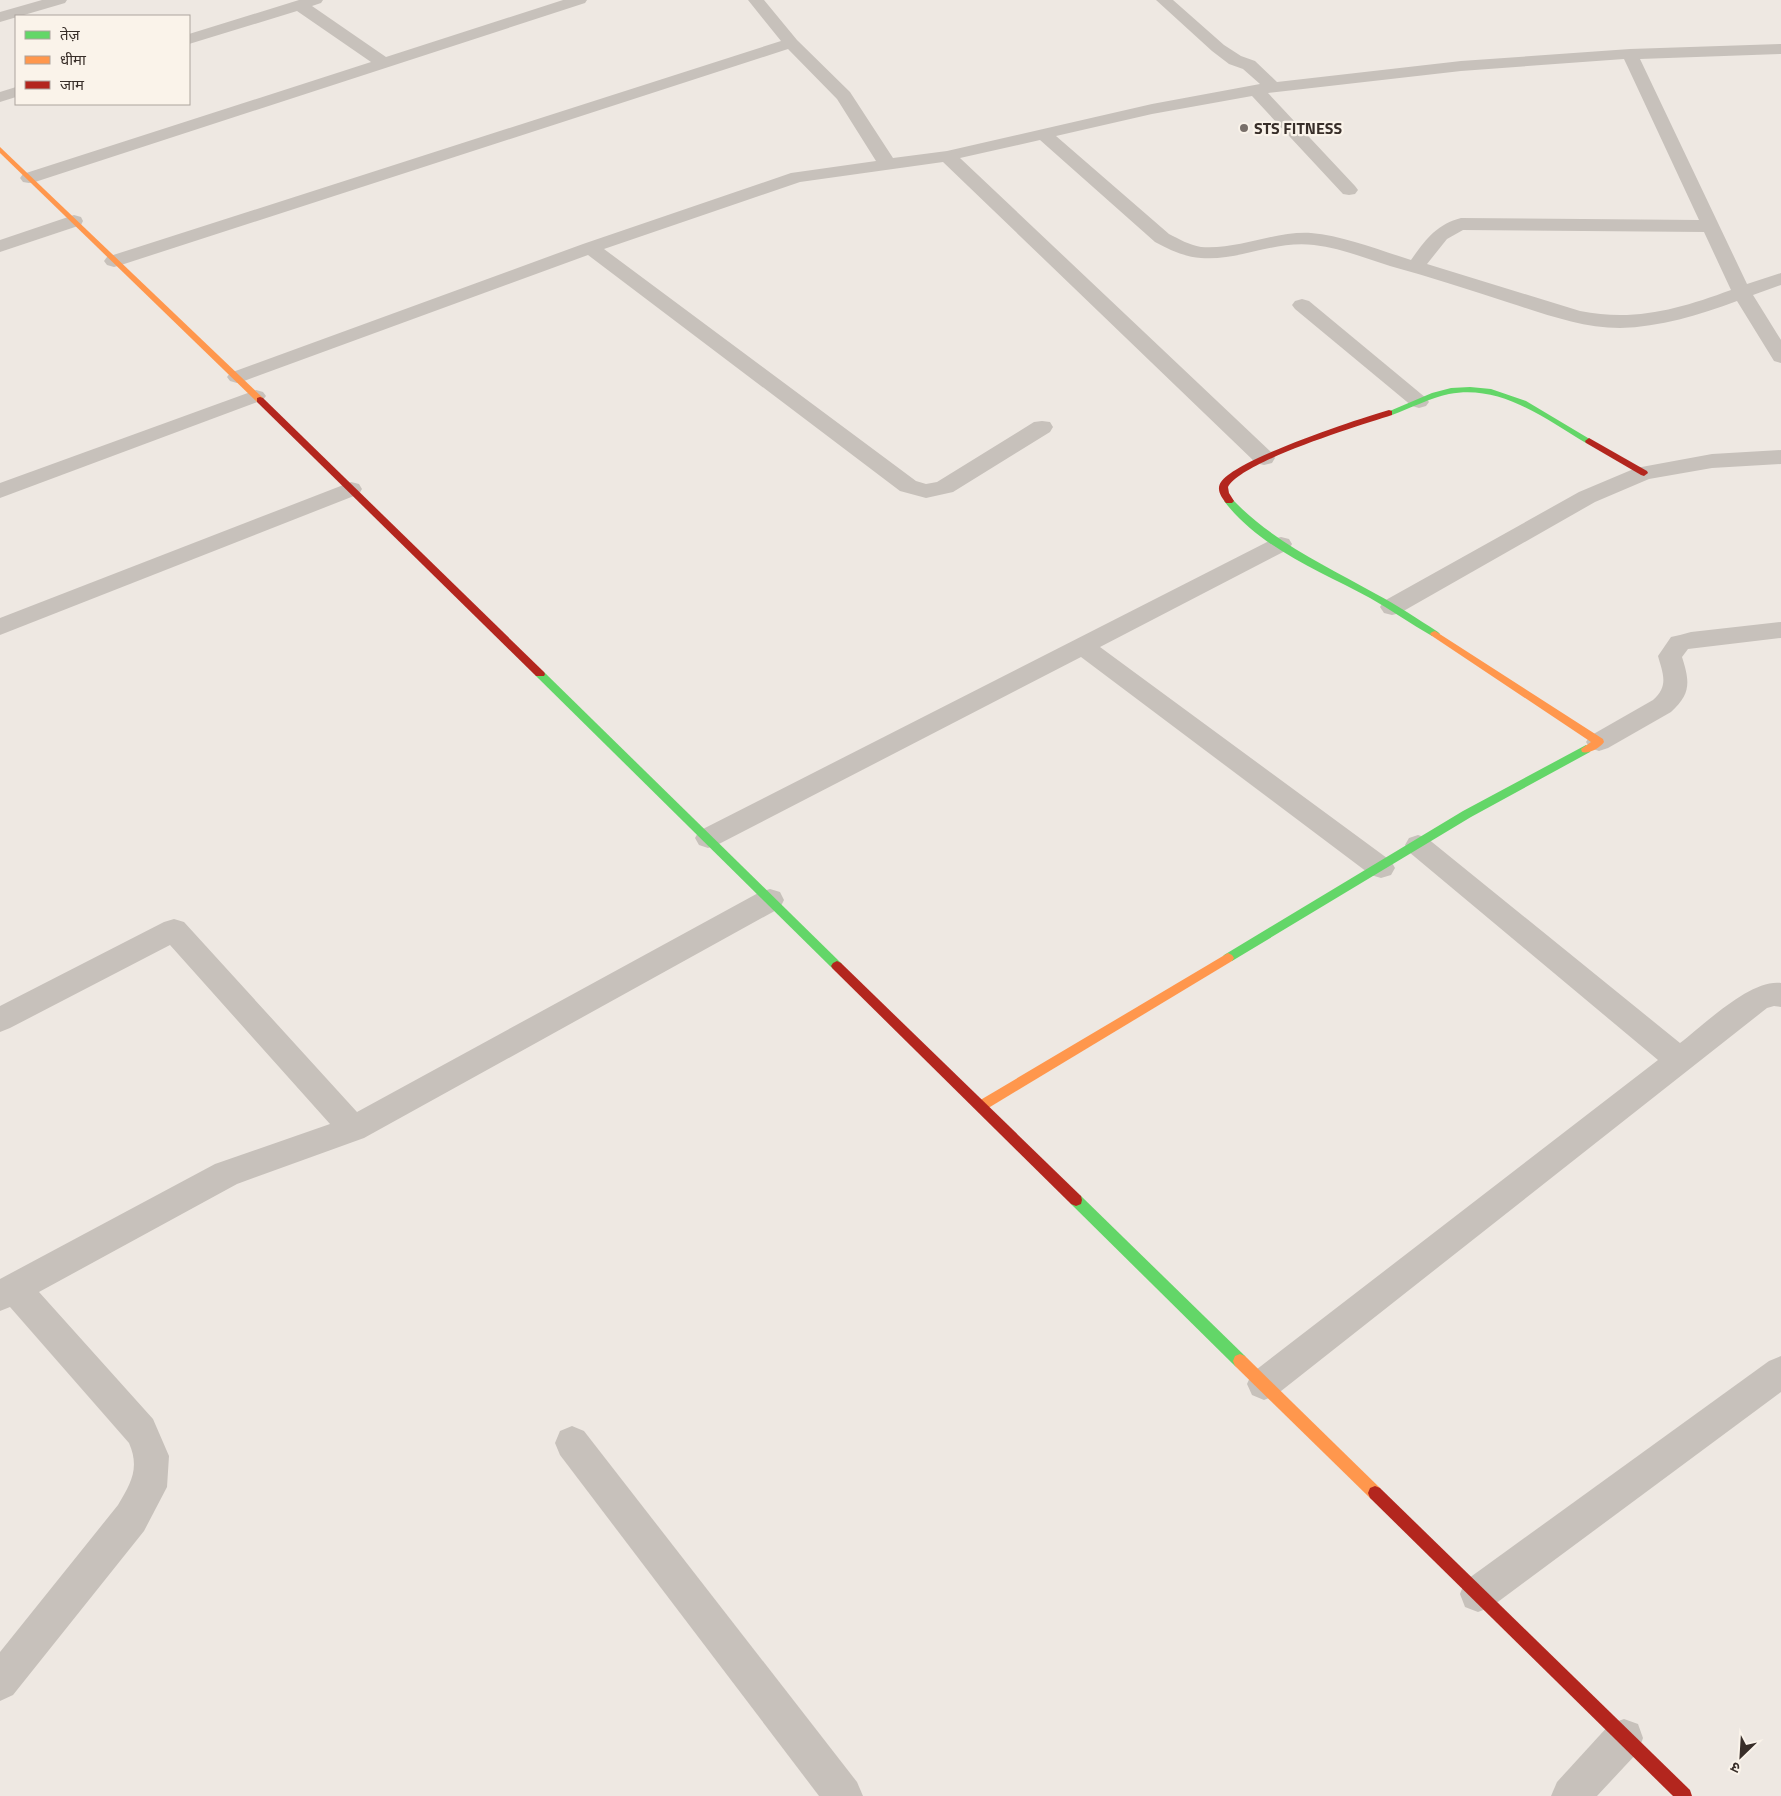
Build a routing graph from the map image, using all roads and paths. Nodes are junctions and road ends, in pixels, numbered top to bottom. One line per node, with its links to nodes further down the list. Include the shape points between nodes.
1 (59, 0): 7 (street)
2 (316, 0): 6 (street)
3 (579, 0): 13 (street)
4 (756, 0): 10 (street)
5 (1164, 0): 14 (street, via 1218,48)
6 (300, 5): 9 (street); 13 (street)
7 (0, 17)
8 (1228, 36): 14 (street, via 1245,53)
9 (190, 39)
10 (791, 42): 21 (street, via 844,96); 28 (street)
11 (1781, 49): 12 (street)
12 (1630, 54): 15 (street, via 1461,66); 25 (street)
13 (384, 63): 22 (street)
14 (1249, 65): 15 (street)
15 (1265, 88): 18 (street); 23 (street)
16 (15, 92): 17 (street)
17 (0, 98)
18 (1042, 133): 20 (street); 29 (street, via 1173,246 1213,254 1287,240 1310,239)
19 (0, 149): 22 (main road)
20 (947, 156): 21 (street); 39 (street)
21 (888, 165): 27 (street, via 797,177)
22 (29, 178): 24 (main road)
23 (1348, 190)
24 (74, 221): 26 (street); 28 (main road)
25 (1712, 226): 29 (street, via 1461,224 1441,233); 31 (street)
26 (0, 246)
27 (590, 248): 34 (street); 37 (street, via 908,486 936,491)
28 (114, 261): 34 (main road)
29 (1415, 267): 31 (street, via 1560,313 1618,322 1656,319 1685,312)
30 (1781, 279): 31 (street)
31 (1741, 291): 33 (street)
32 (1302, 304): 36 (street)
33 (1781, 357)
34 (237, 377): 35 (main road)
35 (256, 396): 41 (main road); 42 (street)
36 (1419, 402): 39 (main road); 40 (main road, via 1449,391 1471,388 1494,391 1515,398)
37 (1042, 427)
38 (1781, 457): 40 (street, via 1712,461)
39 (1264, 458): 43 (main road, via 1232,474 1224,484 1224,495 1242,516)
40 (1644, 473): 44 (street, via 1587,497)
41 (351, 489): 45 (street); 49 (main road)
42 (0, 491)
43 (1281, 544): 44 (main road); 47 (street)
44 (1392, 607): 48 (main road)
45 (0, 627)
46 (1781, 630): 48 (street, via 1680,643 1670,656 1676,681 1670,699)
47 (1082, 646): 49 (street); 51 (street)
48 (1599, 742): 50 (main road, via 1467,814)
49 (708, 838): 52 (main road)
50 (1418, 845): 51 (main road); 55 (street)
51 (1381, 868): 56 (main road)
52 (770, 900): 56 (main road); 57 (street)
53 (1781, 995): 55 (street, via 1757,1000)
54 (0, 1020): 57 (street, via 174,930)
55 (1680, 1061): 60 (street)
56 (981, 1106): 60 (main road)
57 (353, 1129): 58 (street, via 226,1174)
58 (8, 1292): 63 (street, via 141,1431 152,1456 149,1487 131,1518)
59 (1781, 1372): 62 (street)
60 (1264, 1384): 62 (main road)
61 (572, 1443): 65 (street)
62 (1478, 1594): 64 (main road)
63 (0, 1682)
64 (1624, 1738): 66 (street); 67 (main road)
65 (843, 1796)
66 (1571, 1796)
67 (1684, 1796)

